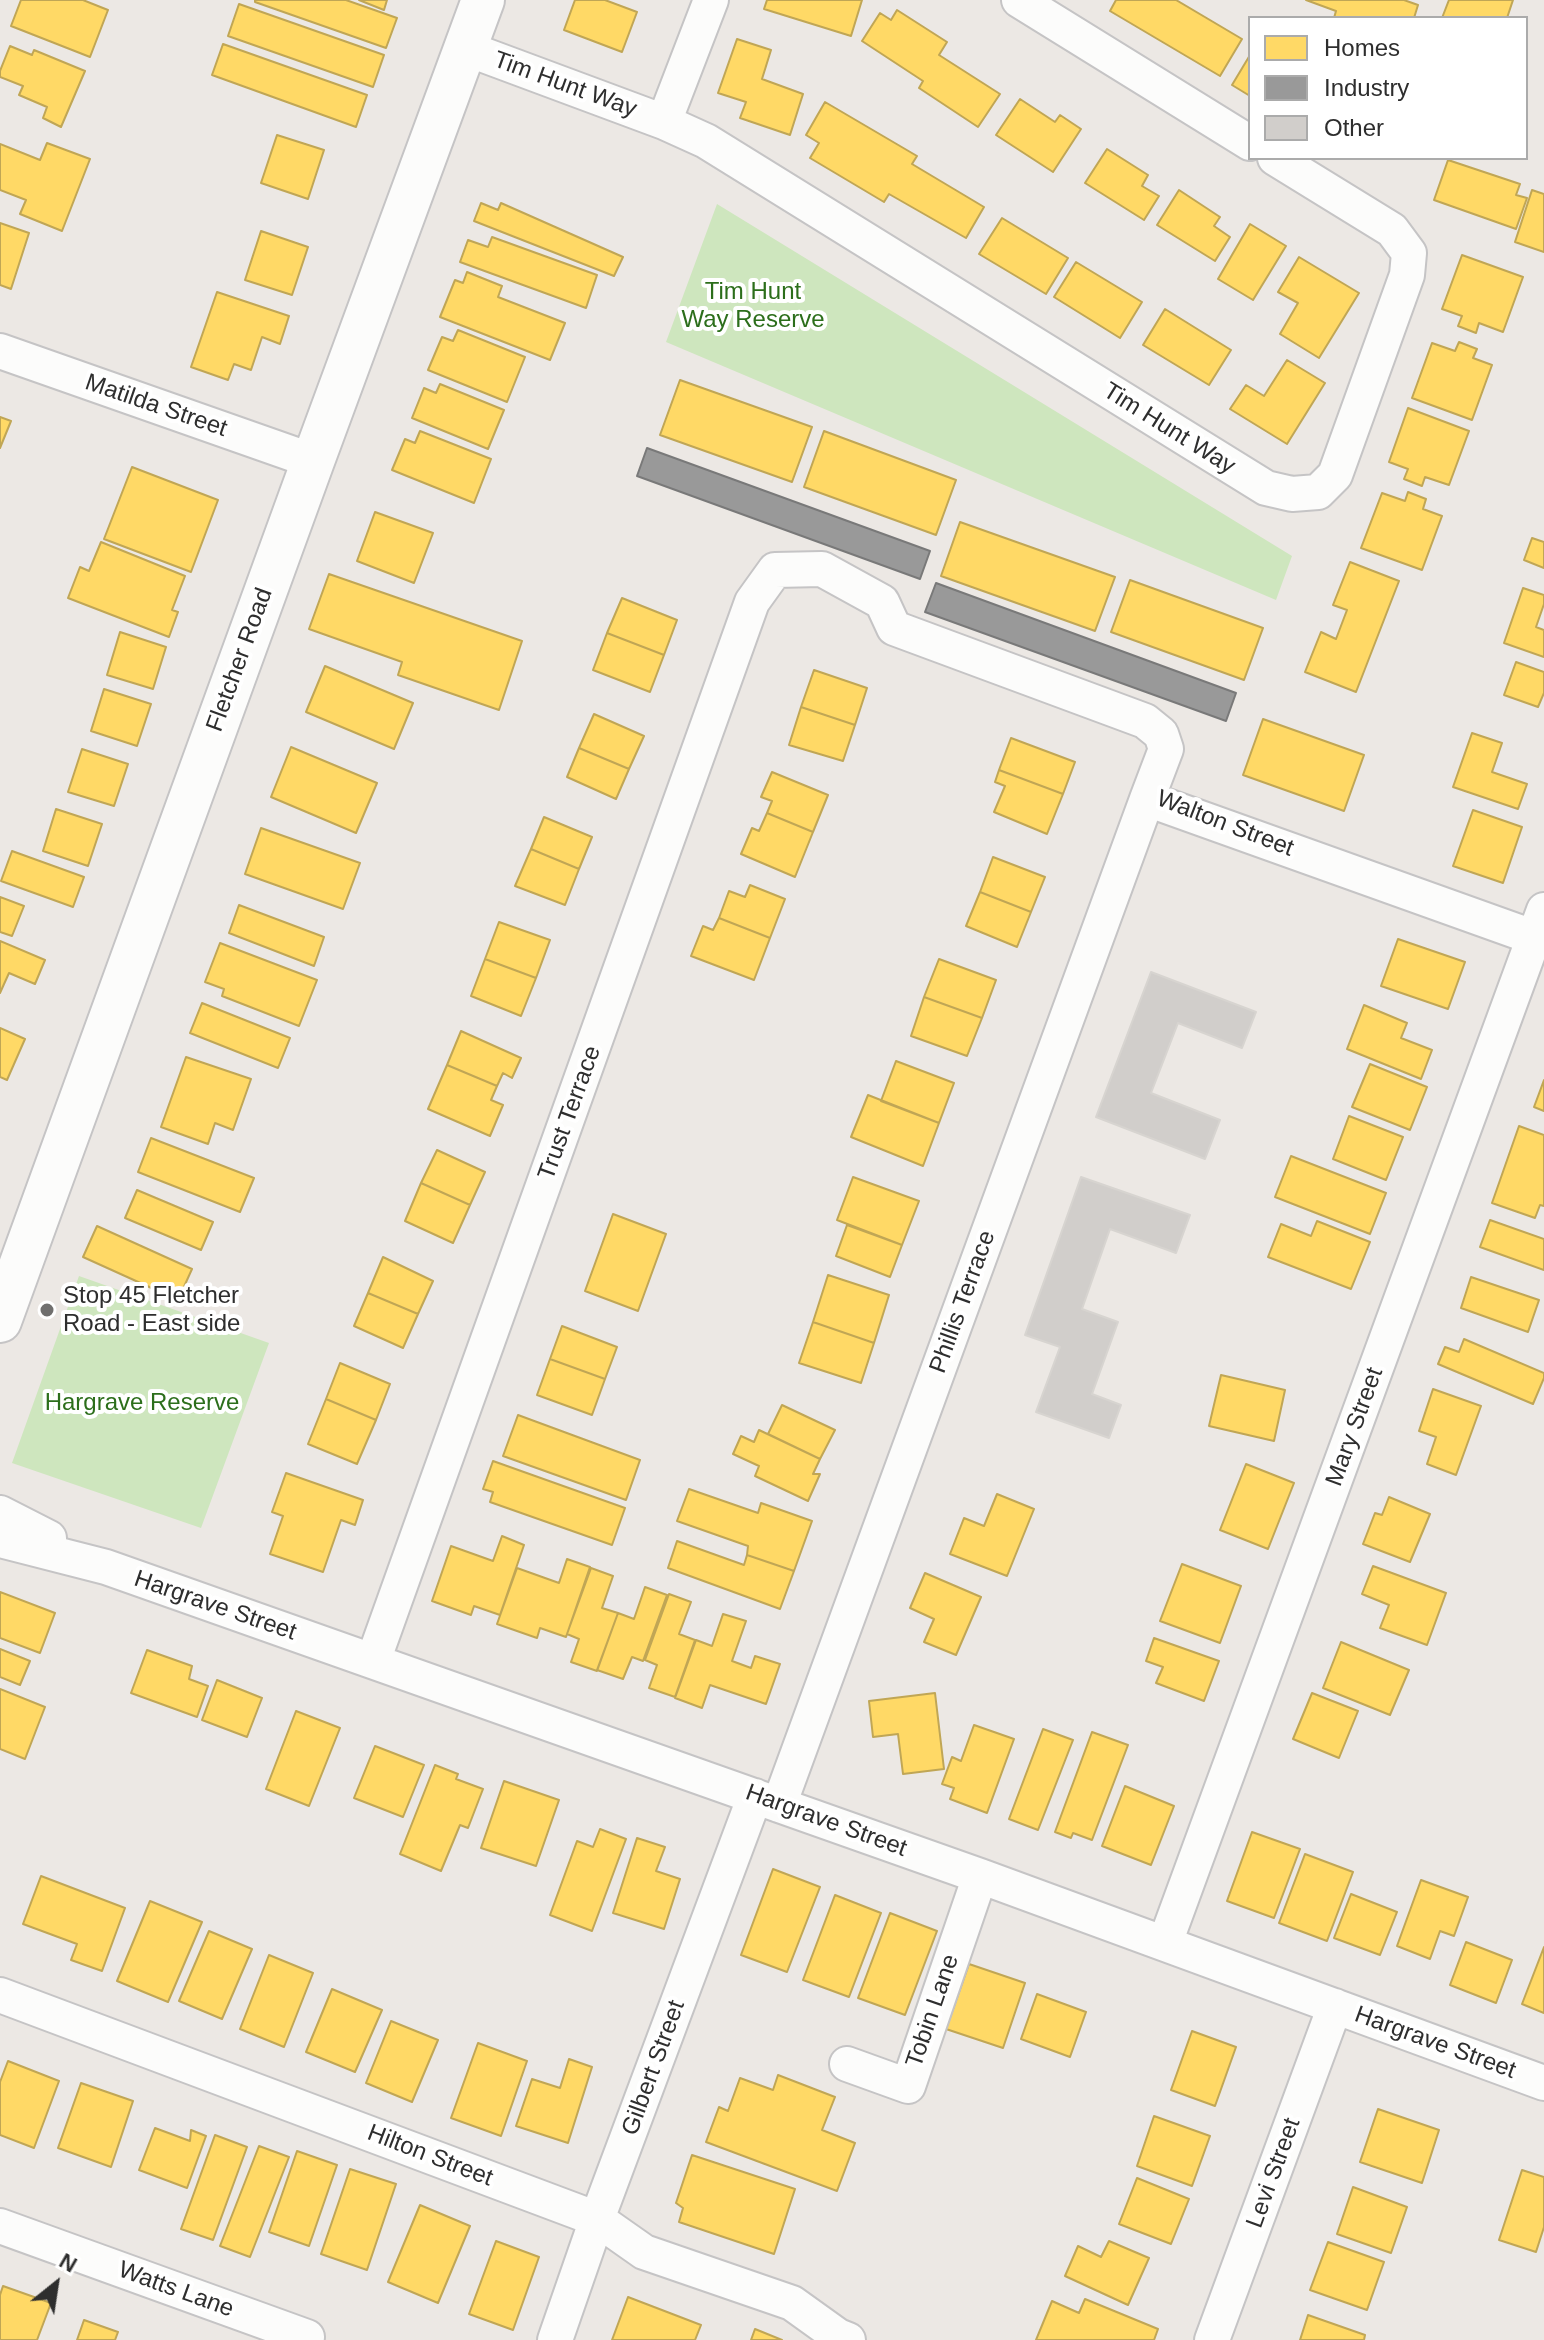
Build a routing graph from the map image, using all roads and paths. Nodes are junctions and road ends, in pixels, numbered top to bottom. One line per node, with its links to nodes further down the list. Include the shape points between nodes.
1 (483, 0): 4 (street, Fletcher Road)
2 (711, 0): 5 (street, Tim Hunt Way)
3 (1019, 0): 6 (street)
4 (465, 48): 5 (street, Tim Hunt Way); 9 (street, Fletcher Road)
5 (664, 122): 7 (street, Tim Hunt Way, via 706,141 1266,488 1318,492 1335,475 1407,275 1409,253 1392,230)
6 (1248, 142)
7 (1278, 160)
8 (0, 351): 9 (street, Matilda Street)
9 (313, 461): 13 (street, Fletcher Road)
10 (775, 570): 11 (street, Walton Street, via 822,569 882,602 894,628 1145,721 1161,734 1166,749); 17 (street, Trust Terrace, via 752,602)
11 (1147, 799): 12 (street, Walton Street); 18 (street, Phillis Terrace)
12 (1541, 930): 20 (street, Mary Street)
13 (0, 1321)
14 (0, 1513): 16 (street, Hargrave Street)
15 (0, 1540): 16 (street, Hargrave Street)
16 (106, 1567): 17 (street, Hargrave Street)
17 (373, 1661): 18 (street, Hargrave Street)
18 (767, 1800): 19 (street, Hargrave Street); 25 (street, Gilbert Street)
19 (980, 1876): 20 (street, Hargrave Street); 23 (street, Tobin Lane, via 908,2086)
20 (1165, 1943): 22 (street, Hargrave Street)
21 (0, 1995): 25 (street, Hilton Street)
22 (1335, 2006): 24 (street, Hargrave Street); 30 (street, Levi Street)
23 (847, 2064)
24 (1544, 2083)
25 (597, 2219): 28 (street, Gilbert Street); 29 (street, Hilton Street, via 644,2252 792,2303)
26 (0, 2226): 27 (street, Watts Lane)
27 (307, 2337)
28 (555, 2340)
29 (848, 2340)
30 (1212, 2340)

